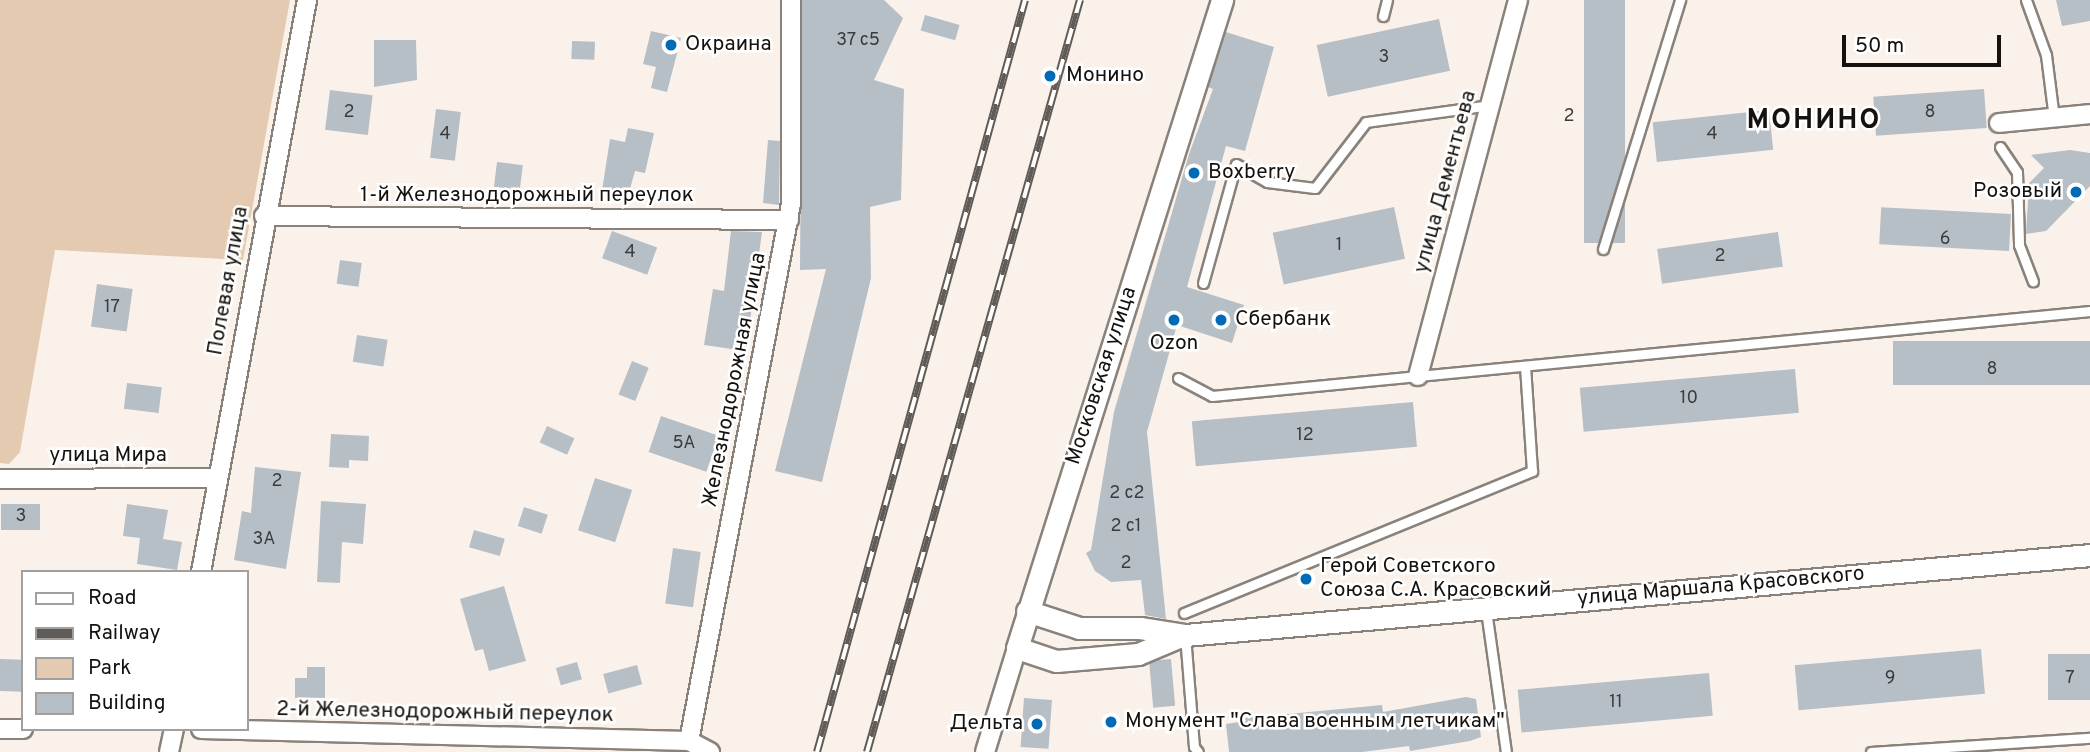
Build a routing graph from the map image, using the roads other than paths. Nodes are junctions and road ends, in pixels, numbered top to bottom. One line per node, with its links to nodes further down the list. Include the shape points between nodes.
1 (307, 0): 14 (street, Полевая улица)
2 (791, 0): 15 (street, Железнодорожная улица)
3 (1222, 0): 28 (street, Московская улица)
4 (1387, 0): 8 (lane)
5 (1518, 0): 9 (street, улица Дементьева)
6 (1680, 0): 16 (lane)
7 (2026, 0): 11 (lane, via 2046,55)
8 (1383, 16)
9 (1490, 105): 18 (lane, via 1366,122 1315,188 1267,182 1236,164); 21 (street, улица Дементьева)
10 (2090, 114): 11 (street)
11 (2054, 118): 12 (street)
12 (1999, 122)
13 (2000, 147): 17 (lane, via 2017,172 2019,245)
14 (264, 216): 15 (street, 1-й Железнодорожный переулок); 23 (street, Полевая улица)
15 (789, 220): 37 (street, Железнодорожная улица)
16 (1603, 249)
17 (2033, 281)
18 (1203, 283)
19 (2090, 311): 20 (lane)
20 (1525, 366): 21 (lane); 29 (lane, via 1532,471)
21 (1418, 376): 22 (lane, via 1212,396)
22 (1178, 378)
23 (217, 478): 24 (street, улица Мира); 26 (street, Полевая улица)
24 (0, 480)
25 (2090, 555): 27 (street, улица Маршала Красовского)
26 (201, 570)
27 (1485, 608): 30 (street, улица Маршала Красовского); 42 (lane)
28 (1027, 611): 30 (street, улица Маршала Красовского, via 1079,628 1140,628); 31 (street, Московская улица)
29 (1184, 613)
30 (1185, 635): 31 (street, улица Маршала Красовского, via 1138,654 1056,661); 41 (lane)
31 (1017, 648): 40 (street, Московская улица)
32 (0, 729): 33 (street)
33 (21, 729)
34 (248, 730): 37 (street, 2-й Железнодорожный переулок)
35 (174, 731): 38 (street)
36 (2090, 738): 43 (lane)
37 (689, 741): 39 (street)
38 (169, 752)
39 (710, 752)
40 (985, 752)
41 (1198, 752)
42 (1506, 752)
43 (1871, 752)

